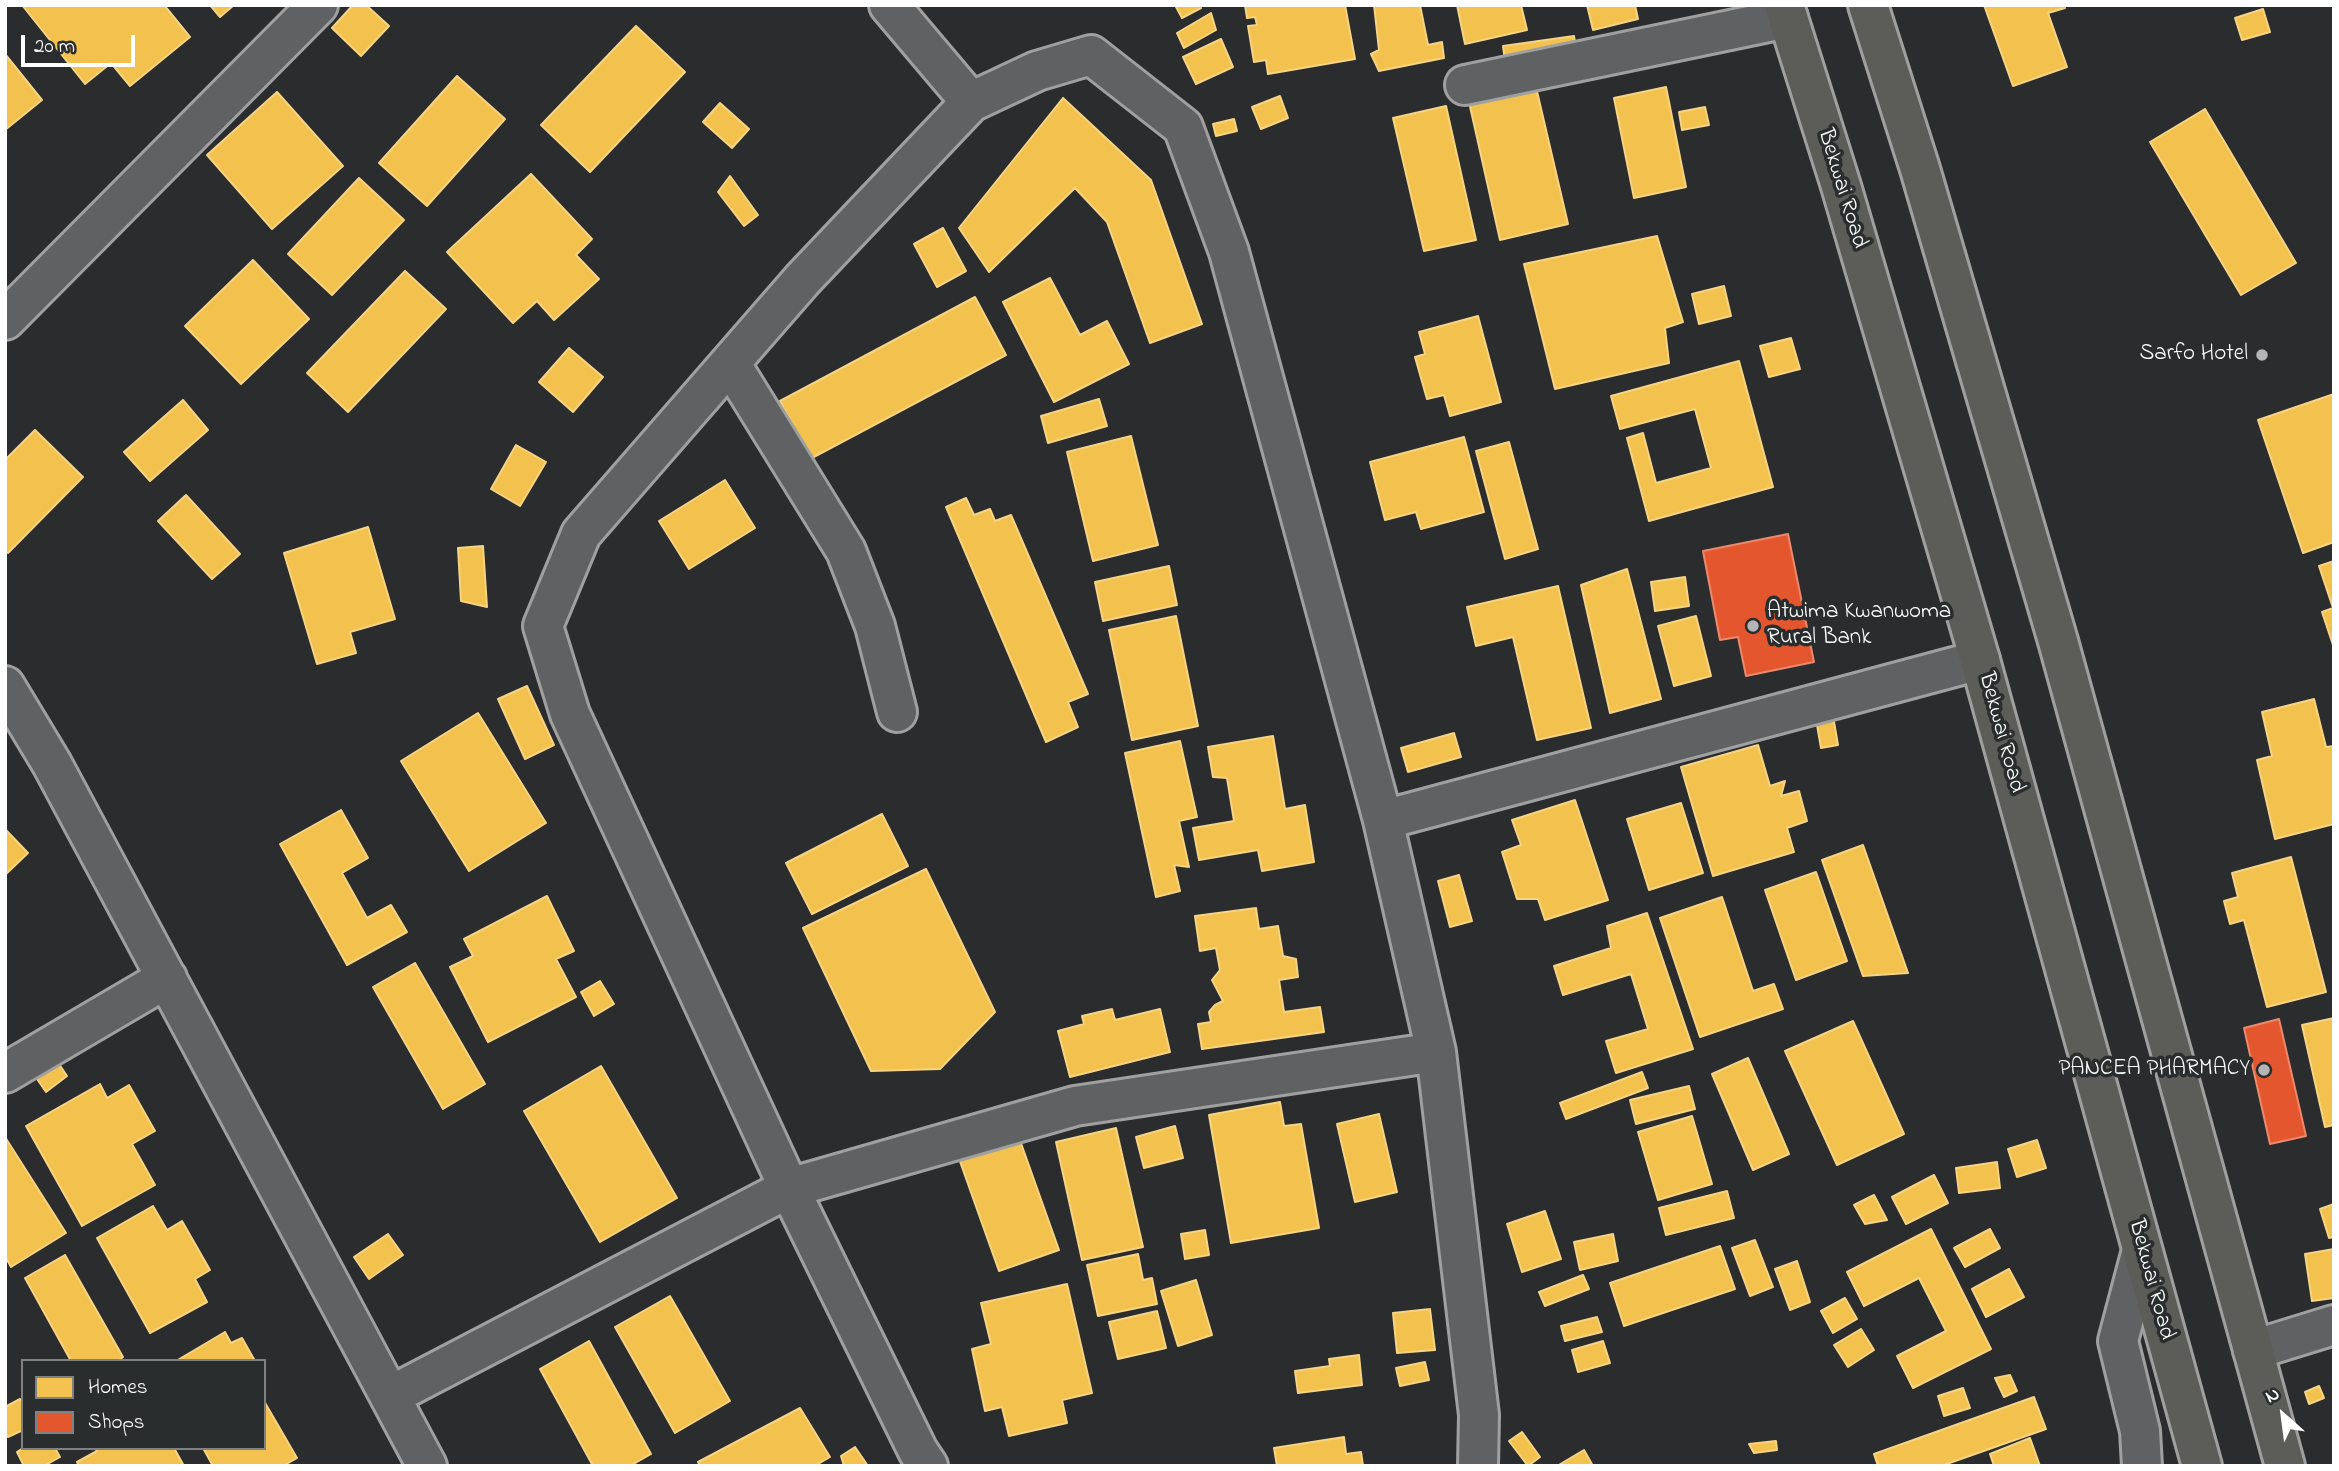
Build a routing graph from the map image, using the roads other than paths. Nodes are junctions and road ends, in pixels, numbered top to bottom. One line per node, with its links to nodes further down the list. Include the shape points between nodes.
1 (318, 5): 7 (street)
2 (888, 5): 6 (street)
3 (1868, 5): 19 (highway, via 2054,628)
4 (1786, 12): 5 (street); 9 (highway, Bekwai Road)
5 (1465, 85)
6 (971, 102): 8 (street); 12 (street, via 1037,71 1091,55 1183,127 1229,252)
7 (5, 320)
8 (730, 363): 11 (street, via 846,551 875,626); 16 (street, via 581,534 543,625 570,714)
9 (1980, 660): 12 (street); 17 (highway, Bekwai Road)
10 (5, 686): 13 (street)
11 (897, 712)
12 (1383, 820): 14 (street)
13 (167, 978): 15 (street); 20 (street)
14 (1436, 1052): 16 (street, via 1075,1106); 23 (street, via 1479,1415)
15 (5, 1073)
16 (789, 1188): 20 (street); 22 (street)
17 (2142, 1250): 24 (street, via 2118,1341 2140,1431); 25 (highway, Bekwai Road)
18 (2334, 1325): 19 (street)
19 (2253, 1350): 26 (highway)
20 (390, 1396): 21 (street)
21 (427, 1466)
22 (928, 1466)
23 (1478, 1466)
24 (2142, 1466)
25 (2202, 1466)
26 (2285, 1466)

